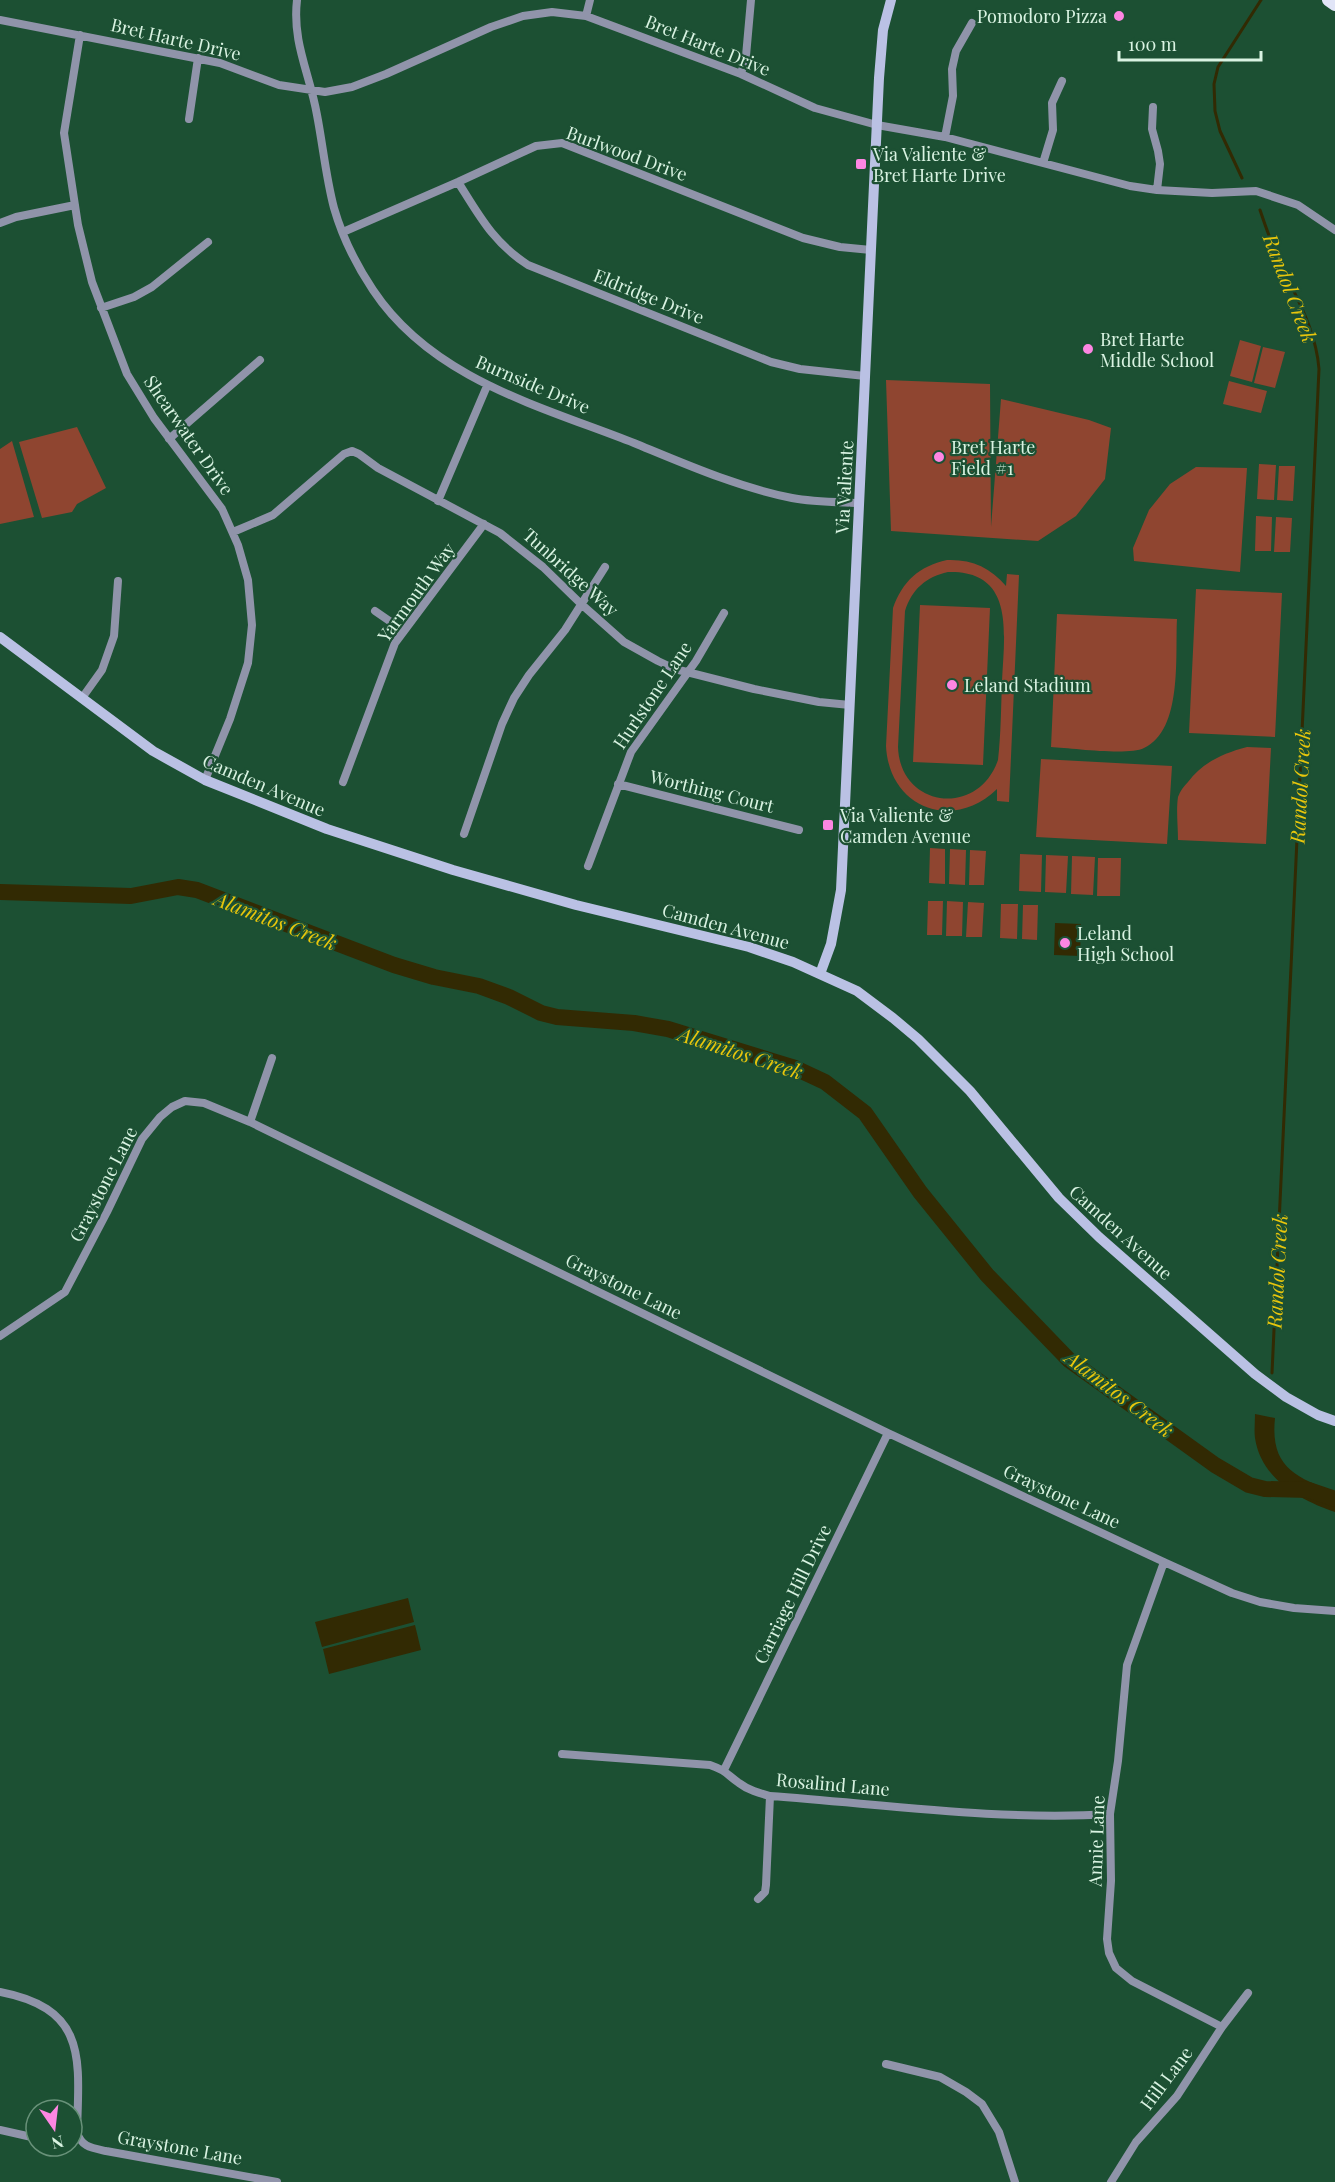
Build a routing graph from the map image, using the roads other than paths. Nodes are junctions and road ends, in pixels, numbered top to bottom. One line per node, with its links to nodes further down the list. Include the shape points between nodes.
1 (297, 0): 14 (street, Burnside Drive, via 296,36)
2 (590, 0): 7 (street)
3 (751, 0): 12 (street)
4 (891, 0): 17 (street, Via Valiente, via 884,30)
5 (1328, 0): 6 (main road)
6 (1335, 5)
7 (586, 16): 12 (street, Bret Harte Drive); 14 (street, Bret Harte Drive, via 552,12 523,16 352,87)
8 (0, 20): 10 (street, Bret Harte Drive)
9 (972, 22): 18 (street, via 954,60 952,103)
10 (80, 35): 11 (street, Bret Harte Drive); 22 (street, Shearwater Drive, via 64,133)
11 (198, 58): 14 (street, Bret Harte Drive, via 279,85); 16 (street)
12 (741, 74): 17 (street, Bret Harte Drive, via 815,108)
13 (1062, 81): 19 (street, via 1052,103 1053,130)
14 (312, 91): 25 (street, Burnside Drive, via 334,209)
15 (1153, 107): 21 (street, via 1152,129 1160,164)
16 (189, 118)
17 (877, 125): 18 (street, Bret Harte Drive); 27 (street, Via Valiente)
18 (945, 137): 19 (street, Bret Harte Drive)
19 (1043, 163): 21 (street, Bret Harte Drive)
20 (458, 182): 25 (street, Burlwood Drive); 27 (street, Burlwood Drive, via 536,146 562,143 803,238); 30 (street, Eldridge Drive, via 496,239 528,265 771,362)
21 (1157, 190): 24 (street, Bret Harte Drive, via 1256,191 1298,205)
22 (75, 205): 23 (street); 28 (street, Shearwater Drive, via 85,257)
23 (0, 223)
24 (1335, 230)
25 (343, 232): 31 (street, Burnside Drive, via 373,290 410,334 437,357)
26 (208, 242): 28 (street, via 152,287)
27 (872, 250): 30 (street, Via Valiente)
28 (101, 308): 32 (street, Shearwater Drive, via 127,374)
29 (260, 360): 32 (street)
30 (866, 376): 34 (street, Via Valiente)
31 (487, 386): 33 (street); 34 (street, Burnside Drive, via 737,484 794,499)
32 (169, 439): 36 (street, Shearwater Drive, via 214,498)
33 (438, 501): 35 (street, Tunbridge Way); 36 (street, Tunbridge Way, via 352,451 273,515)
34 (859, 503): 46 (street, Via Valiente)
35 (484, 524): 39 (street, Tunbridge Way, via 520,547); 42 (street, Yarmouth Way)
36 (233, 532): 47 (street, Shearwater Drive, via 249,587 250,649 243,682)
37 (606, 567): 39 (street)
38 (118, 581): 45 (street, via 114,636 102,670)
39 (580, 603): 44 (street, Tunbridge Way, via 624,642 658,662); 51 (street, via 565,630 514,698)
40 (375, 611): 42 (street)
41 (724, 613): 44 (street, Hurlstone Lane)
42 (404, 631): 48 (street, Yarmouth Way)
43 (0, 637): 45 (street, Camden Avenue)
44 (688, 672): 46 (street, Tunbridge Way, via 754,689); 49 (street, Hurlstone Lane, via 631,752)
45 (82, 698): 47 (street, Camden Avenue, via 153,751)
46 (850, 705): 53 (street, Via Valiente, via 841,890 831,945)
47 (205, 780): 53 (street, Camden Avenue, via 327,829 453,870 749,947)
48 (343, 782)
49 (618, 784): 50 (street, Worthing Court); 52 (street, Hurlstone Lane)
50 (799, 830)
51 (464, 834)
52 (588, 866)
53 (820, 974): 57 (street, Camden Avenue, via 869,999 918,1039 970,1091 1066,1206 1256,1374 1286,1397)
54 (272, 1058): 55 (street)
55 (250, 1122): 56 (street, Graystone Lane, via 204,1102 185,1101 160,1117 142,1138 65,1292); 58 (street, Graystone Lane)
56 (0, 1336)
57 (1335, 1421)
58 (888, 1433): 59 (street, Graystone Lane); 62 (street, Carriage Hill Drive)
59 (1164, 1562): 60 (street, Graystone Lane, via 1260,1602); 64 (street, Annie Lane, via 1127,1665)
60 (1335, 1611)
61 (562, 1754): 62 (street, Rosalind Lane, via 710,1765)
62 (724, 1770): 63 (street, Rosalind Lane, via 749,1789)
63 (770, 1796): 64 (street, Rosalind Lane, via 1022,1815); 65 (street, via 766,1885)
64 (1110, 1814): 68 (street, Annie Lane, via 1107,1939 1116,1968 1132,1981)
65 (758, 1899)
66 (0, 1992): 70 (street, Graystone Lane, via 47,2008 69,2032 78,2067)
67 (1248, 1993): 68 (street, Hill Lane)
68 (1222, 2027): 76 (street, Hill Lane, via 1177,2096 1136,2142)
69 (886, 2064): 75 (street, via 940,2077 982,2104 999,2132)
70 (78, 2098)
71 (0, 2130): 72 (street)
72 (24, 2135)
73 (84, 2145): 74 (street, Graystone Lane)
74 (277, 2182)
75 (1015, 2182)
76 (1111, 2182)

